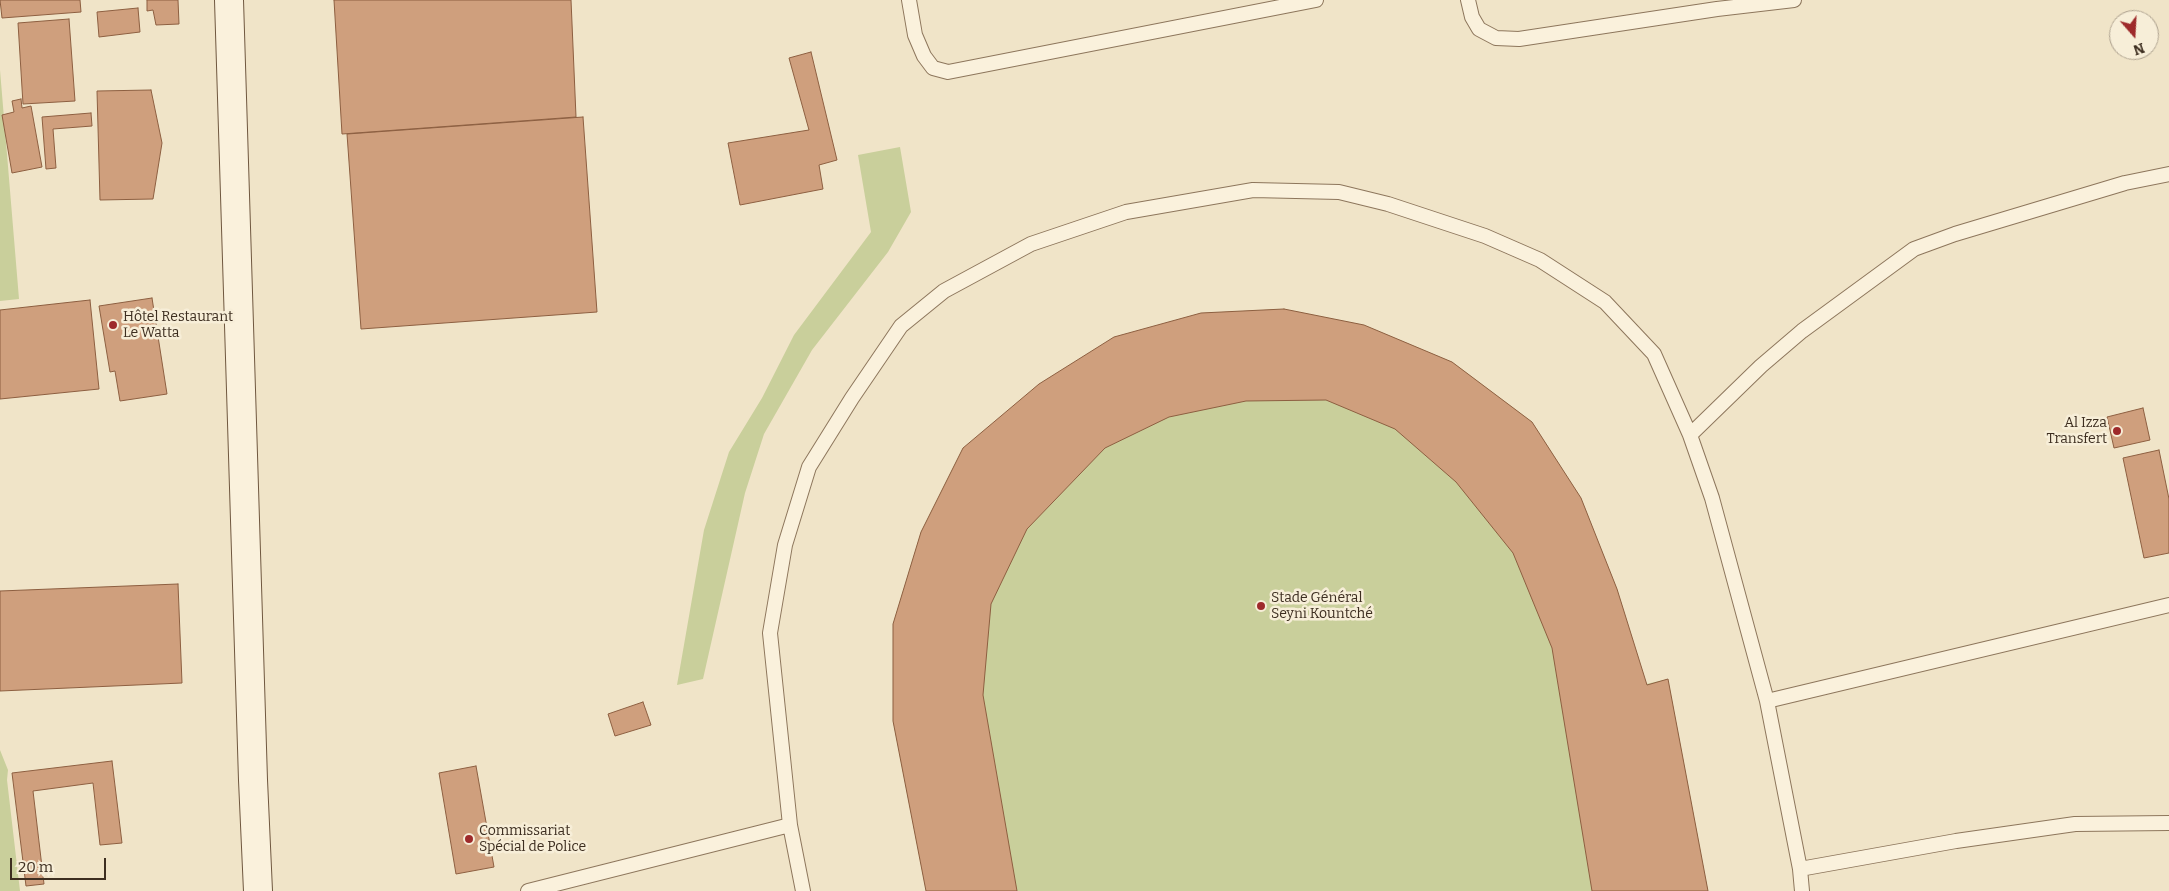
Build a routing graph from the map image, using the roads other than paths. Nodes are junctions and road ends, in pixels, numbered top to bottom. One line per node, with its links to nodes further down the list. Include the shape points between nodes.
1 (229, 0): 13 (street)
2 (909, 0): 3 (lane, via 915,35 924,56 933,68 948,72)
3 (1316, 0)
4 (1468, 0): 5 (lane, via 1479,29 1496,38 1519,39)
5 (1794, 0)
6 (2169, 174): 7 (lane, via 2125,183 1914,249 1802,331)
7 (1690, 435): 9 (lane, via 1712,498); 11 (lane, via 1654,354 1605,302 1540,260 1484,236 1388,204 1339,192 1253,190 1126,212 1031,244 944,291 901,326 809,467 785,545 770,633)
8 (2169, 605): 9 (lane)
9 (1767, 701): 12 (lane)
10 (2169, 823): 12 (lane, via 2075,824)
11 (790, 825): 14 (lane); 15 (lane)
12 (1800, 869): 16 (lane)
13 (258, 891)
14 (528, 891)
15 (803, 891)
16 (1802, 891)

